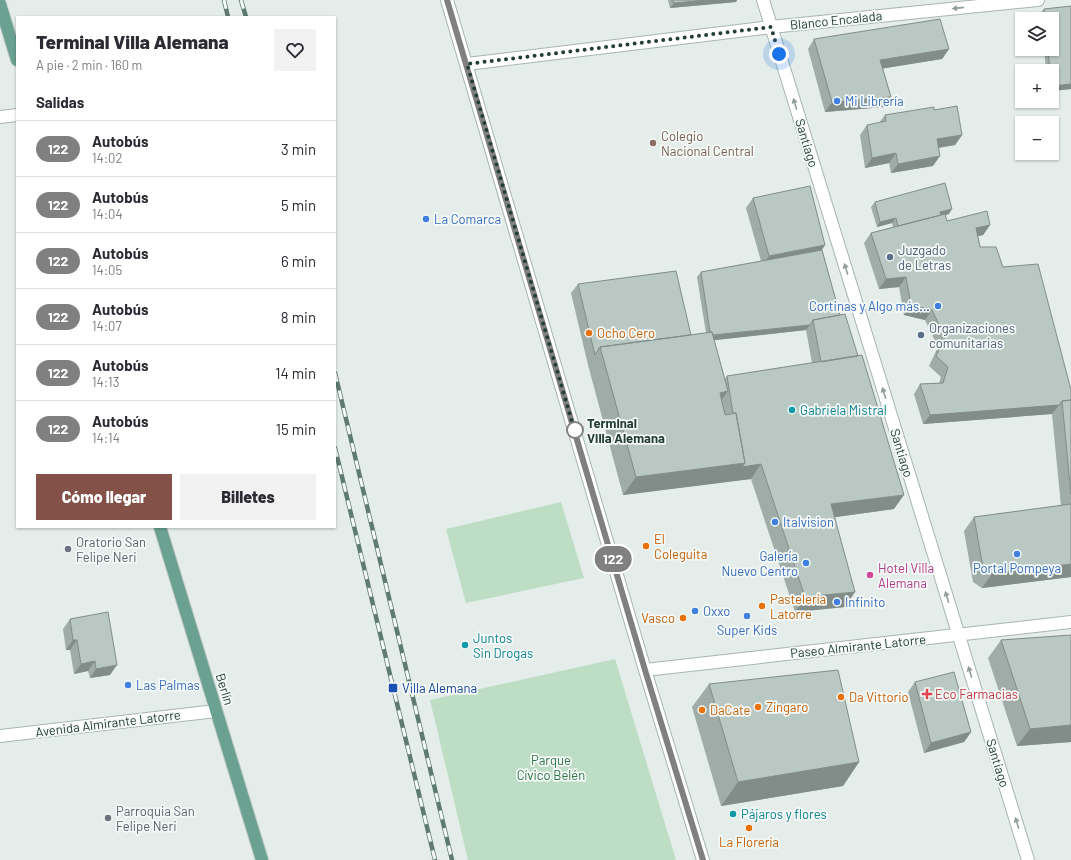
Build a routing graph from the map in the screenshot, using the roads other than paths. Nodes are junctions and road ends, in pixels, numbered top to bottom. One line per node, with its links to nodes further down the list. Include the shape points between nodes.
1 (447, 0): 7 (street)
2 (763, 0): 5 (street, Santiago)
3 (1038, 0): 5 (street, Blanco Encalada, one-way to 5)
4 (0, 4): 6 (main road)
5 (771, 27): 7 (street, Blanco Encalada); 12 (street, Santiago, one-way to 5)
6 (16, 57)
7 (467, 64): 13 (street)
8 (16, 114): 9 (street)
9 (0, 117)
10 (160, 528): 14 (main road, Berlín)
11 (1071, 622): 12 (street, Paseo Almirante Latorre)
12 (958, 635): 13 (street, Paseo Almirante Latorre); 18 (street, Santiago, one-way to 12)
13 (645, 670): 17 (street)
14 (216, 711): 15 (street, Avenida Almirante Latorre); 16 (main road, Berlín)
15 (0, 736)
16 (262, 860)
17 (703, 860)
18 (1028, 860)

